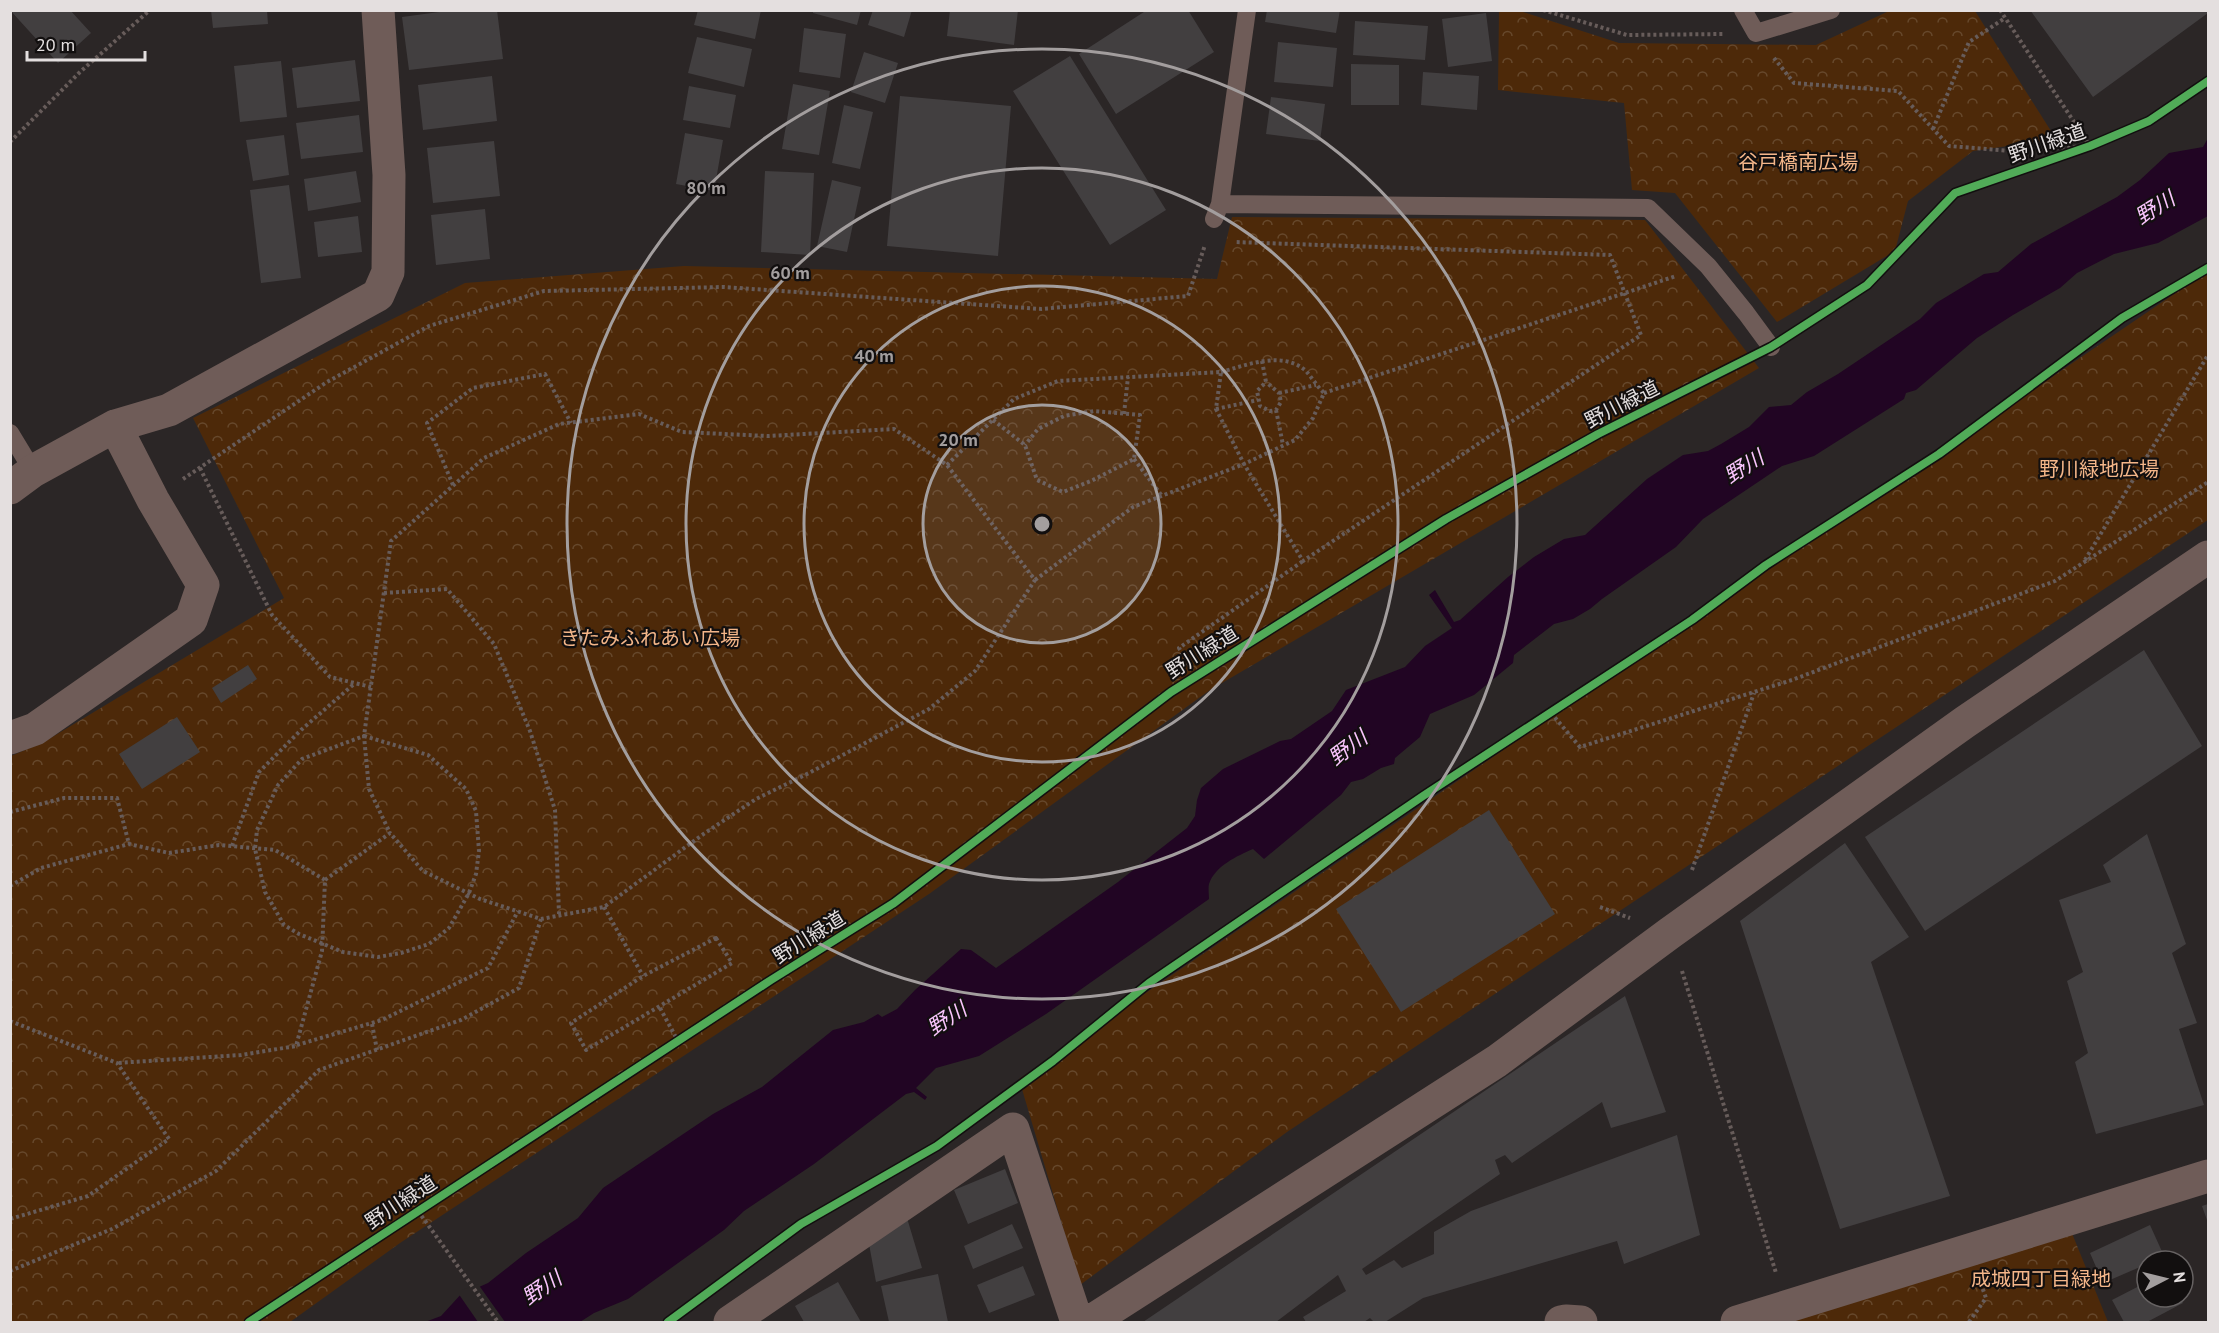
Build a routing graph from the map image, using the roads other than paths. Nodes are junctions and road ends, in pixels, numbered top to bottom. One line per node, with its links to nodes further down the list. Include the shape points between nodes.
1 (378, 10): 6 (street, via 390,175 388,272 378,295 169,410)
2 (1247, 10): 5 (lane, via 1217,212 1648,207 1708,266)
3 (1743, 10): 4 (lane, via 1756,33)
4 (1831, 10)
5 (1771, 347)
6 (115, 426): 8 (street); 10 (street, via 203,585 190,620 35,729)
7 (10, 433): 8 (lane)
8 (22, 479)
9 (2208, 556): 14 (street, via 1965,722 1497,1061)
10 (10, 738)
11 (2208, 1176): 17 (street)
12 (730, 1323): 13 (street, via 1013,1129)
13 (1077, 1323)
14 (1090, 1323)
15 (1561, 1323): 16 (street)
16 (1581, 1323)
17 (1737, 1323)

